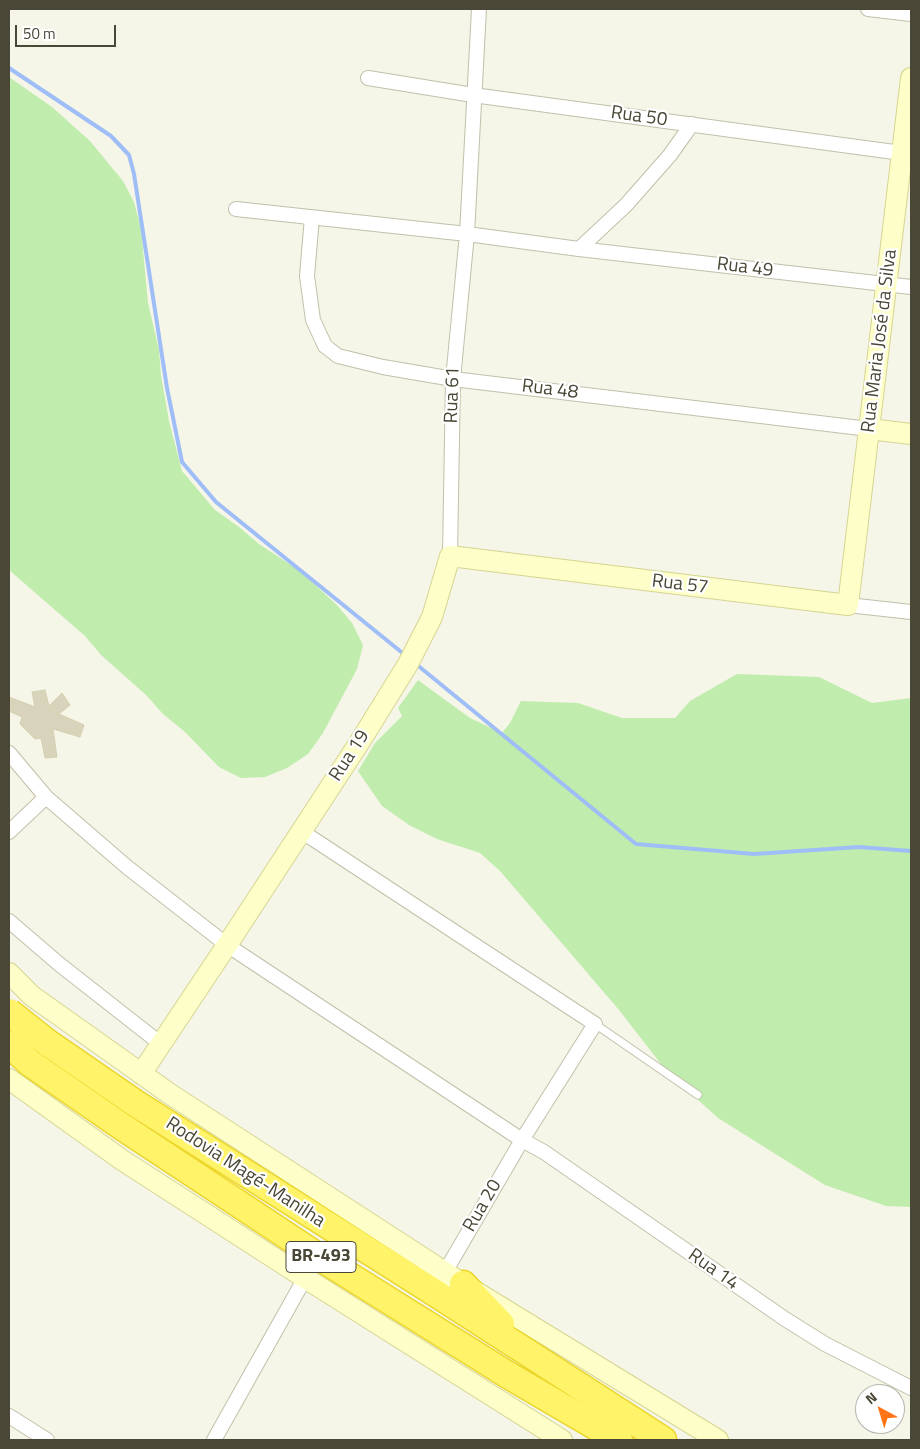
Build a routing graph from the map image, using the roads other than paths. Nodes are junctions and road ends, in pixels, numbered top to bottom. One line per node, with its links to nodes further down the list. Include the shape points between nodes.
1 (479, 9): 6 (street, Rua 61)
2 (868, 9): 3 (street)
3 (911, 14)
4 (368, 78): 6 (street, Rua 50)
5 (911, 78): 8 (main road, Rua Maria José da Silva)
6 (473, 95): 7 (street, Rua 50); 11 (street, Rua 61)
7 (692, 124): 8 (street, Rua 50); 12 (street, via 637,193)
8 (907, 153): 13 (main road, Rua Maria José da Silva)
9 (236, 209): 10 (street)
10 (312, 216): 11 (street); 15 (street, Rua 48, via 308,276 314,320 325,346 338,356)
11 (467, 234): 12 (street); 15 (street, Rua 61)
12 (579, 249): 13 (street, Rua 49)
13 (886, 284): 14 (street, Rua 49); 16 (main road, Rua Maria José da Silva)
14 (911, 287)
15 (453, 378): 16 (street, Rua 48); 18 (street, Rua 61)
16 (869, 429): 17 (main road, Rua 48); 19 (main road, Rua Maria José da Silva)
17 (911, 434)
18 (450, 556): 19 (main road, Rua 57); 23 (main road, Rua 19, via 432,617 408,664)
19 (848, 605): 20 (street, Rua 57)
20 (911, 612)
21 (9, 753): 22 (street)
22 (46, 797): 24 (street); 26 (street, via 127,868)
23 (301, 831): 26 (main road, Rua 19); 31 (street)
24 (9, 832)
25 (9, 921): 34 (street)
26 (228, 945): 34 (main road, Rua 19); 39 (street)
27 (9, 973): 28 (main road)
28 (32, 996): 30 (main road); 32 (main road)
29 (9, 1012): 42 (highway, Rodovia Magé-Manilha / BR-493, bridge, via 136,1103)
30 (57, 1014): 35 (main road); 36 (main road)
31 (595, 1024): 38 (lane); 39 (street, Rua 20)
32 (9, 1025)
33 (9, 1044): 35 (highway, Rodovia Magé-Manilha / BR-493, bridge)
34 (162, 1044): 36 (main road, Rua 19)
35 (19, 1068): 48 (highway, Rodovia Magé-Manilha / BR-493, via 121,1126 313,1252)
36 (141, 1074): 41 (main road)
37 (9, 1079): 40 (main road, BR-493, via 122,1160)
38 (698, 1095)
39 (522, 1140): 41 (street, Rua 20); 43 (street, Rua 14, via 785,1319 825,1344)
40 (304, 1278): 46 (street); 47 (main road, BR-493)
41 (454, 1278): 42 (highway); 50 (main road)
42 (535, 1358): 49 (highway, Rodovia Magé-Manilha / BR-493)
43 (911, 1388)
44 (9, 1416): 45 (street)
45 (47, 1440)
46 (214, 1440)
47 (562, 1440)
48 (619, 1440)
49 (662, 1440)
50 (718, 1440)

